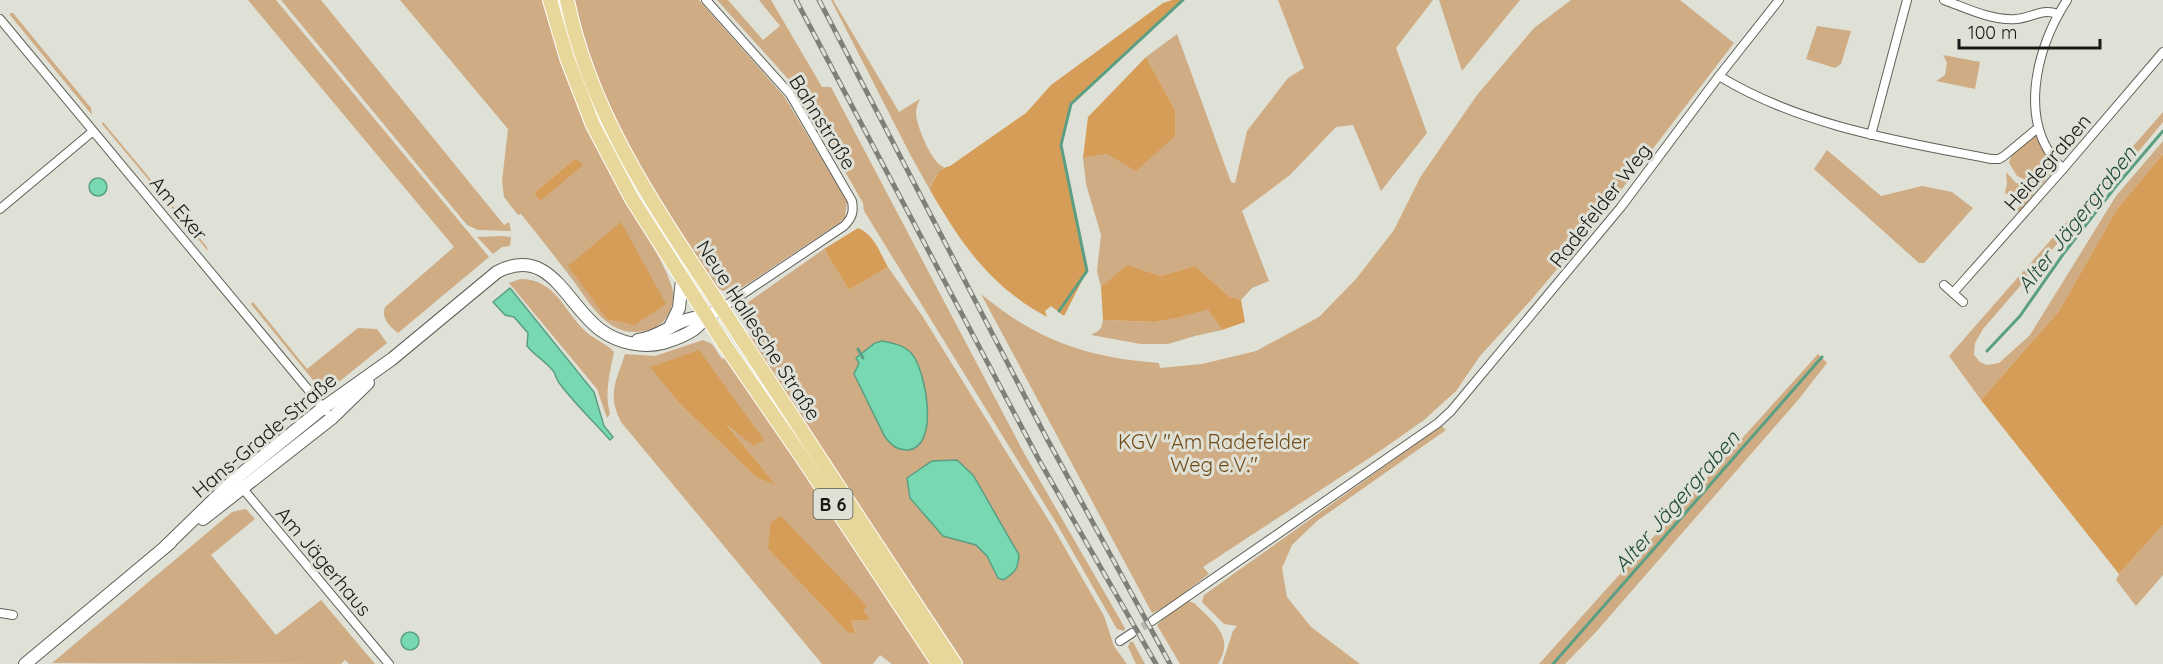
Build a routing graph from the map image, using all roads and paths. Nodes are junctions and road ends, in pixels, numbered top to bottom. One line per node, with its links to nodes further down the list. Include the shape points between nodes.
1 (550, 0): 17 (main road, Neue Hallesche Straße / B 6, via 593,125 632,199)
2 (567, 0): 21 (main road, Neue Hallesche Straße / B 6, via 574,35 607,120 640,180)
3 (705, 0): 21 (street, Bahnstraße, via 790,94 852,201 852,215 844,226)
4 (1779, 0): 11 (street, Radefelder Weg)
5 (1907, 0): 14 (street)
6 (1944, 0): 8 (street, via 2006,19 2043,12)
7 (2067, 0): 8 (street)
8 (2057, 14): 12 (street, via 2038,67)
9 (0, 19): 13 (street, Am Exer)
10 (2163, 52): 15 (street, Heidegraben)
11 (1719, 76): 14 (street, via 1766,100); 33 (street, Radefelder Weg, via 1614,216 1451,411)
12 (2038, 128): 14 (street, via 1999,159); 15 (street)
13 (92, 132): 16 (street); 26 (street, Am Exer)
14 (1871, 135)
15 (2063, 169): 19 (street, Heidegraben)
16 (0, 209)
17 (682, 280): 22 (main road, Neue Hallesche Straße / B 6); 23 (street, via 679,308)
18 (1944, 285): 19 (street)
19 (1953, 293): 20 (street)
20 (1963, 302)
21 (722, 308): 22 (street, Hans-Grade-Straße); 39 (main road, Neue Hallesche Straße / B 6)
22 (707, 317): 23 (street, Hans-Grade-Straße, via 689,317); 24 (street, Hans-Grade-Straße, via 691,332 664,343 647,346); 38 (main road, Neue Hallesche Straße / B 6)
23 (670, 327): 24 (street, Hans-Grade-Straße, via 646,339)
24 (626, 342): 25 (street, Hans-Grade-Straße, via 601,331 552,278 517,264 497,272)
25 (392, 359): 26 (street, Hans-Grade-Straße); 27 (street, Hans-Grade-Straße)
26 (323, 408): 27 (street, Am Exer); 28 (street, Hans-Grade-Straße)
27 (332, 418): 29 (street, Hans-Grade-Straße)
28 (235, 479): 29 (street, Am Jägerhaus); 30 (street, Hans-Grade-Straße)
29 (243, 489): 30 (street, Hans-Grade-Straße); 37 (street, Am Jägerhaus)
30 (165, 546): 36 (street, Hans-Grade-Straße)
31 (0, 613): 32 (street)
32 (13, 615)
33 (1152, 621)
34 (1132, 633): 35 (street)
35 (1120, 641)
36 (23, 664)
37 (389, 664)
38 (939, 664)
39 (955, 664)

